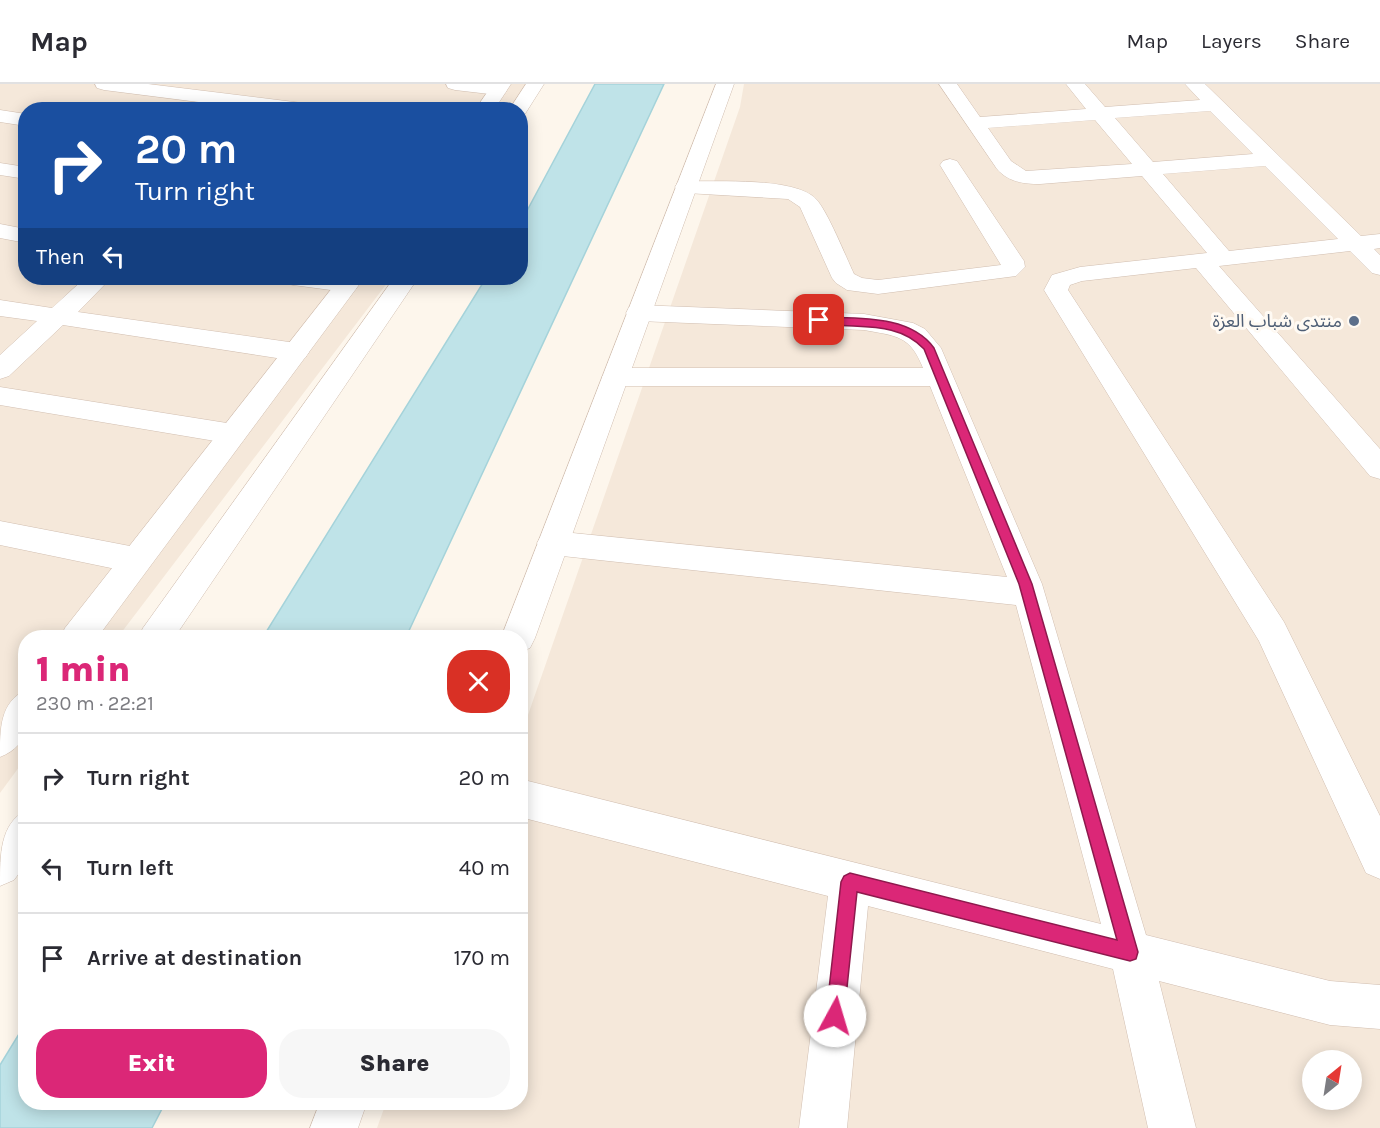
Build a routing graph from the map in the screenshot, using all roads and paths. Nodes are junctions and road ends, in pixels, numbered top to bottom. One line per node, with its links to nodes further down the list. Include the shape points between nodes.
1 (104, 84): 10 (street)
2 (455, 84): 8 (street)
3 (535, 84): 13 (street)
4 (725, 84): 26 (street)
5 (948, 84): 18 (street)
6 (1074, 84): 15 (street)
7 (1194, 84): 14 (street)
8 (500, 87): 12 (street)
9 (299, 91): 11 (street)
10 (237, 102)
11 (287, 102)
12 (490, 102)
13 (523, 102)
14 (1215, 105): 15 (street); 19 (street)
15 (1100, 114): 18 (street); 22 (street)
16 (0, 116): 17 (street)
17 (18, 119)
18 (976, 123): 24 (street, via 1004,165)
19 (1270, 159): 22 (street); 29 (street)
20 (950, 165): 25 (street)
21 (0, 169): 23 (street)
22 (1148, 169): 24 (street, via 1040,178); 30 (street)
23 (18, 172)
24 (1017, 176): 25 (street)
25 (982, 186): 32 (street, via 1012,261)
26 (686, 187): 32 (street, via 784,191 801,197 809,204 844,278 856,285 878,287 1004,272); 37 (street)
27 (0, 231): 28 (street)
28 (18, 234)
29 (1368, 243): 30 (street); 31 (street)
30 (1213, 260): 32 (street, via 1080,274 1060,280); 45 (street)
31 (1380, 268)
32 (1035, 276): 57 (street, via 1056,290 1272,632)
33 (92, 285): 38 (street)
34 (346, 285): 39 (street)
35 (401, 285): 51 (street)
36 (0, 308): 38 (street)
37 (639, 313): 41 (street); 42 (street, via 888,325 923,341)
38 (57, 318): 39 (street); 40 (street)
39 (296, 352): 44 (street)
40 (0, 370)
41 (615, 377): 42 (street); 47 (street)
42 (940, 378): 49 (street)
43 (0, 396): 44 (street)
44 (233, 434): 48 (street)
45 (1380, 468)
46 (0, 533): 48 (street)
47 (553, 543): 49 (street); 52 (street)
48 (135, 560): 50 (street)
49 (1028, 593): 60 (street)
50 (83, 630)
51 (161, 630)
52 (521, 630)
53 (18, 716): 54 (street)
54 (0, 740)
55 (528, 800): 59 (street)
56 (18, 840): 58 (street)
57 (1380, 859)
58 (0, 866)
59 (850, 882): 60 (street); 64 (street)
60 (1130, 952): 61 (street, via 1330,1003); 65 (street)
61 (1380, 1007)
62 (341, 1110): 63 (street)
63 (334, 1128)
64 (823, 1128)
65 (1172, 1128)

